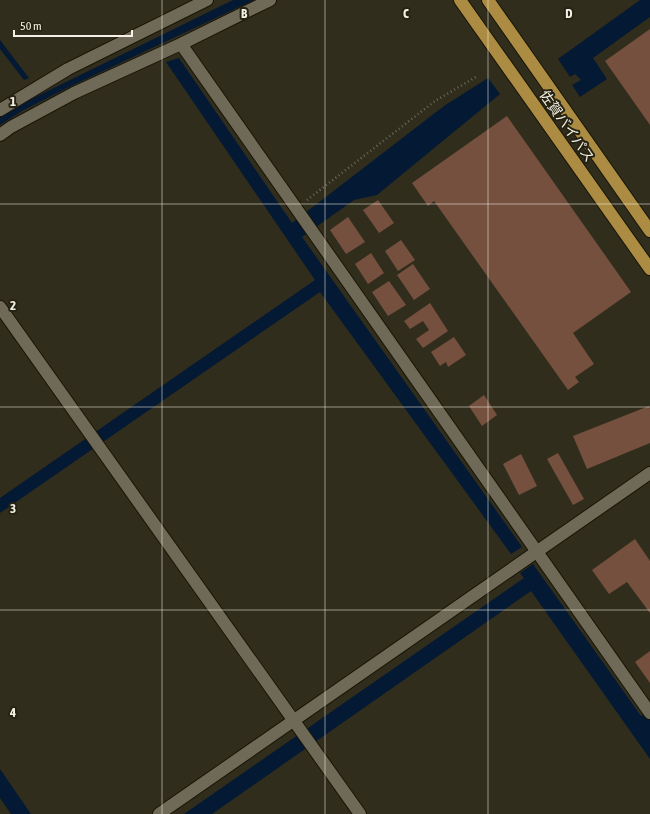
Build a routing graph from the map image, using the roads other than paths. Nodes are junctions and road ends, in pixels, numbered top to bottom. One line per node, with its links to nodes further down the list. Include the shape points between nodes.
1 (207, 0): 6 (street, via 68,69)
2 (270, 0): 5 (street)
3 (460, 0): 9 (highway, 佐賀バイパス)
4 (488, 0): 8 (highway, 佐賀バイパス)
5 (181, 44): 7 (street, via 74,93 11,126); 12 (street)
6 (0, 110)
7 (0, 135)
8 (650, 231)
9 (650, 269)
10 (0, 307): 14 (street)
11 (650, 473): 12 (street)
12 (537, 552): 13 (street); 14 (street)
13 (648, 710)
14 (296, 724): 15 (street); 16 (street)
15 (159, 814)
16 (360, 814)

